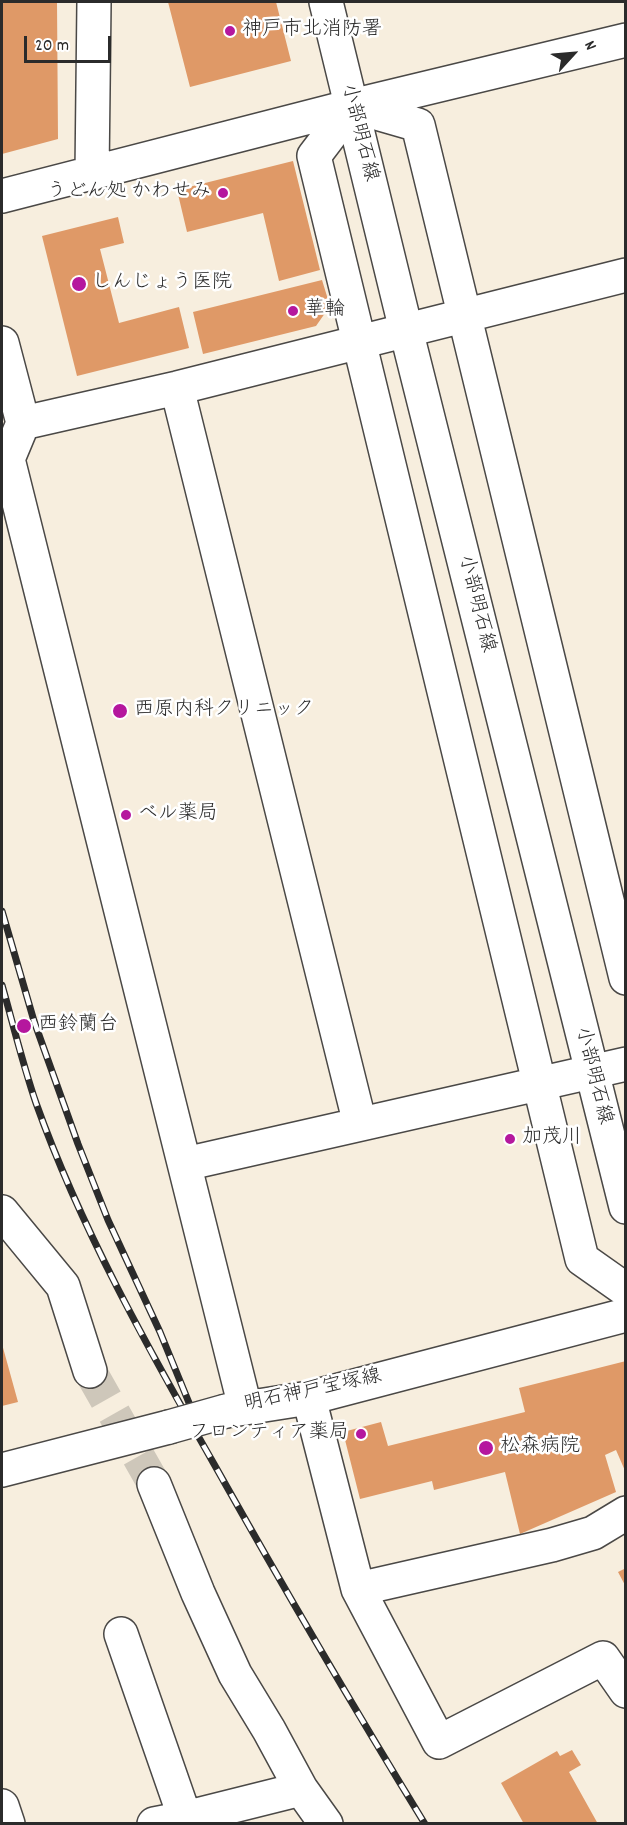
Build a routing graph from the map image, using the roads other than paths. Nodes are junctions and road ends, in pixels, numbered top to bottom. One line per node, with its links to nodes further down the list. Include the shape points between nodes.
1 (94, 2): 5 (street)
2 (326, 2): 4 (street, 小部明石線)
3 (626, 40): 4 (street)
4 (352, 106): 5 (street); 8 (street, via 418,125); 9 (street, 小部明石線); 10 (street, via 314,156)
5 (92, 174): 6 (street)
6 (2, 196)
7 (626, 275): 8 (street)
8 (463, 315): 9 (street); 14 (street)
9 (406, 330): 10 (street); 16 (street, 小部明石線)
10 (360, 341): 12 (street); 17 (street)
11 (2, 343): 13 (street)
12 (177, 388): 13 (street); 18 (street)
13 (23, 423): 19 (street, via 8,459)
14 (626, 978)
15 (626, 1064): 16 (street)
16 (591, 1073): 17 (street); 20 (street, 小部明石線)
17 (540, 1084): 18 (street); 22 (street, via 582,1259)
18 (360, 1124): 19 (street)
19 (185, 1164): 26 (street)
20 (626, 1207)
21 (2, 1212): 24 (street, via 63,1286)
22 (626, 1290)
23 (626, 1315): 25 (street, 明石神戸宝塚線)
24 (90, 1371)
25 (309, 1398): 26 (street, 明石神戸宝塚線); 30 (street)
26 (236, 1409): 27 (street, 明石神戸宝塚線, bridge)
27 (2, 1470)
28 (154, 1485): 33 (street, via 235,1674)
29 (626, 1513): 30 (street, via 593,1533 552,1545)
30 (358, 1589): 32 (street, via 439,1742 603,1658)
31 (121, 1634): 35 (street)
32 (626, 1691)
33 (301, 1790): 35 (street); 37 (street)
34 (2, 1806): 36 (street)
35 (170, 1821)
36 (8, 1824)
37 (326, 1824)

